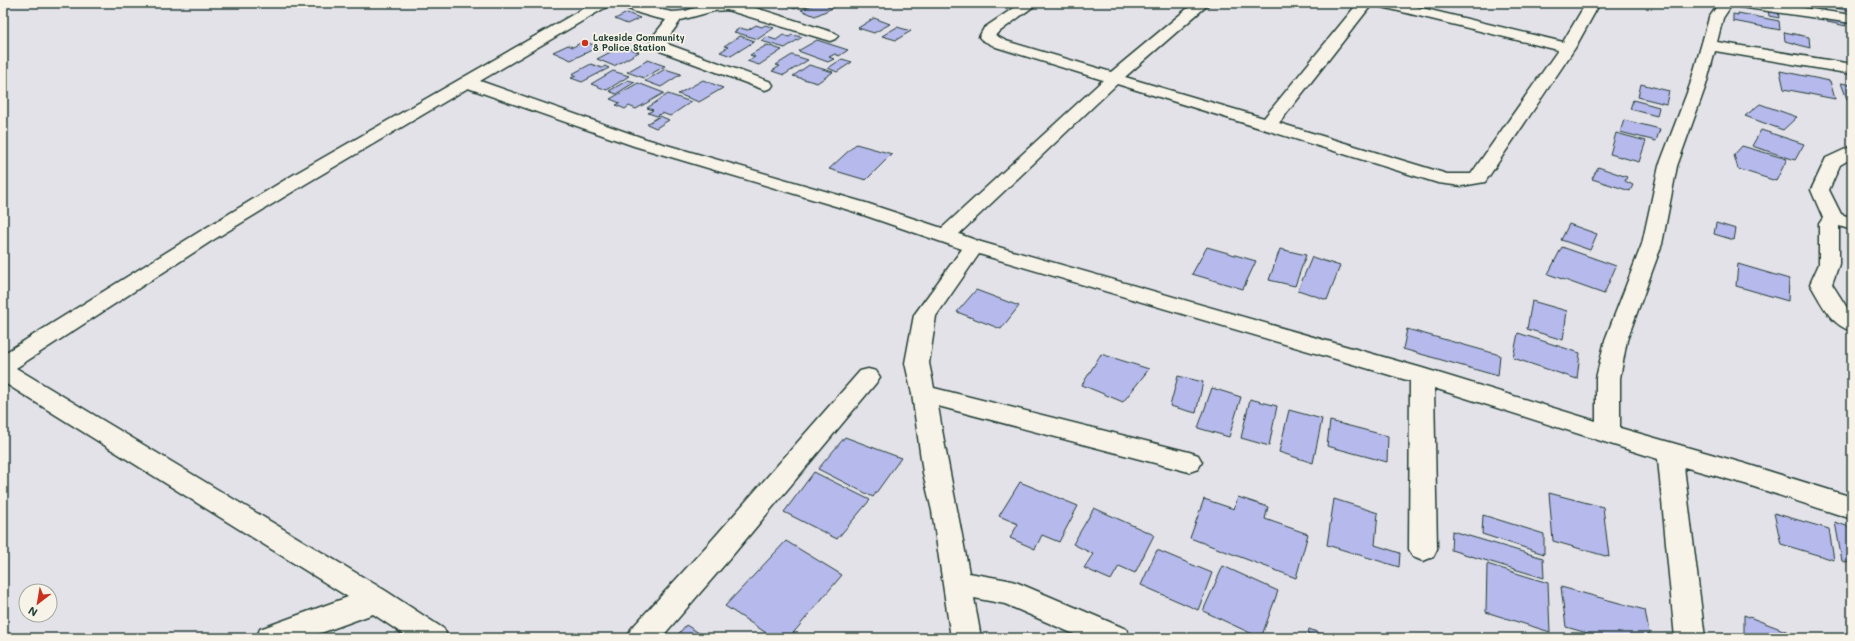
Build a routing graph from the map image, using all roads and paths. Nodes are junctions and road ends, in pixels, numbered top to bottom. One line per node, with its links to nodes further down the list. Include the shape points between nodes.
1 (603, 3): 17 (street)
2 (627, 3): 10 (street)
3 (1031, 3): 16 (street, via 989,31 987,37 1001,44)
4 (1203, 3): 16 (street)
5 (1366, 3): 19 (street)
6 (1383, 3): 14 (street)
7 (1594, 3): 14 (street)
8 (1726, 3): 13 (street, via 1716,18)
9 (1740, 3): 11 (street)
10 (676, 16): 12 (street, via 713,6 728,5); 18 (street, via 659,39 659,43 665,48)
11 (1852, 19)
12 (830, 36)
13 (1709, 45): 15 (street); 31 (street, via 1698,86 1668,166 1652,244 1616,340 1608,378)
14 (1567, 48): 19 (street, via 1478,178 1470,181 1445,179)
15 (1852, 69)
16 (1114, 79): 19 (street); 23 (street)
17 (467, 82): 23 (street, via 664,150); 26 (street, via 212,232)
18 (765, 85)
19 (1267, 126)
20 (1852, 151): 21 (street, via 1832,162 1820,190)
21 (1833, 218): 22 (street); 25 (street, via 1829,224 1829,264 1821,284 1841,316)
22 (1852, 224)
23 (946, 236): 24 (street)
24 (974, 246): 28 (street); 30 (street, via 925,315 917,363)
25 (1852, 324)
26 (3, 365)
27 (3, 371): 37 (street)
28 (1422, 376): 31 (street); 35 (street)
29 (868, 377): 40 (street)
30 (924, 394): 33 (street); 36 (street, via 936,473)
31 (1608, 433): 32 (street)
32 (1670, 453): 34 (street); 43 (street)
33 (1189, 462)
34 (1852, 508)
35 (1423, 549)
36 (958, 583): 41 (street); 42 (street, via 1008,592)
37 (376, 600): 38 (street); 39 (street)
38 (271, 638)
39 (434, 638)
40 (642, 638)
41 (966, 638)
42 (1115, 638)
43 (1690, 638)

